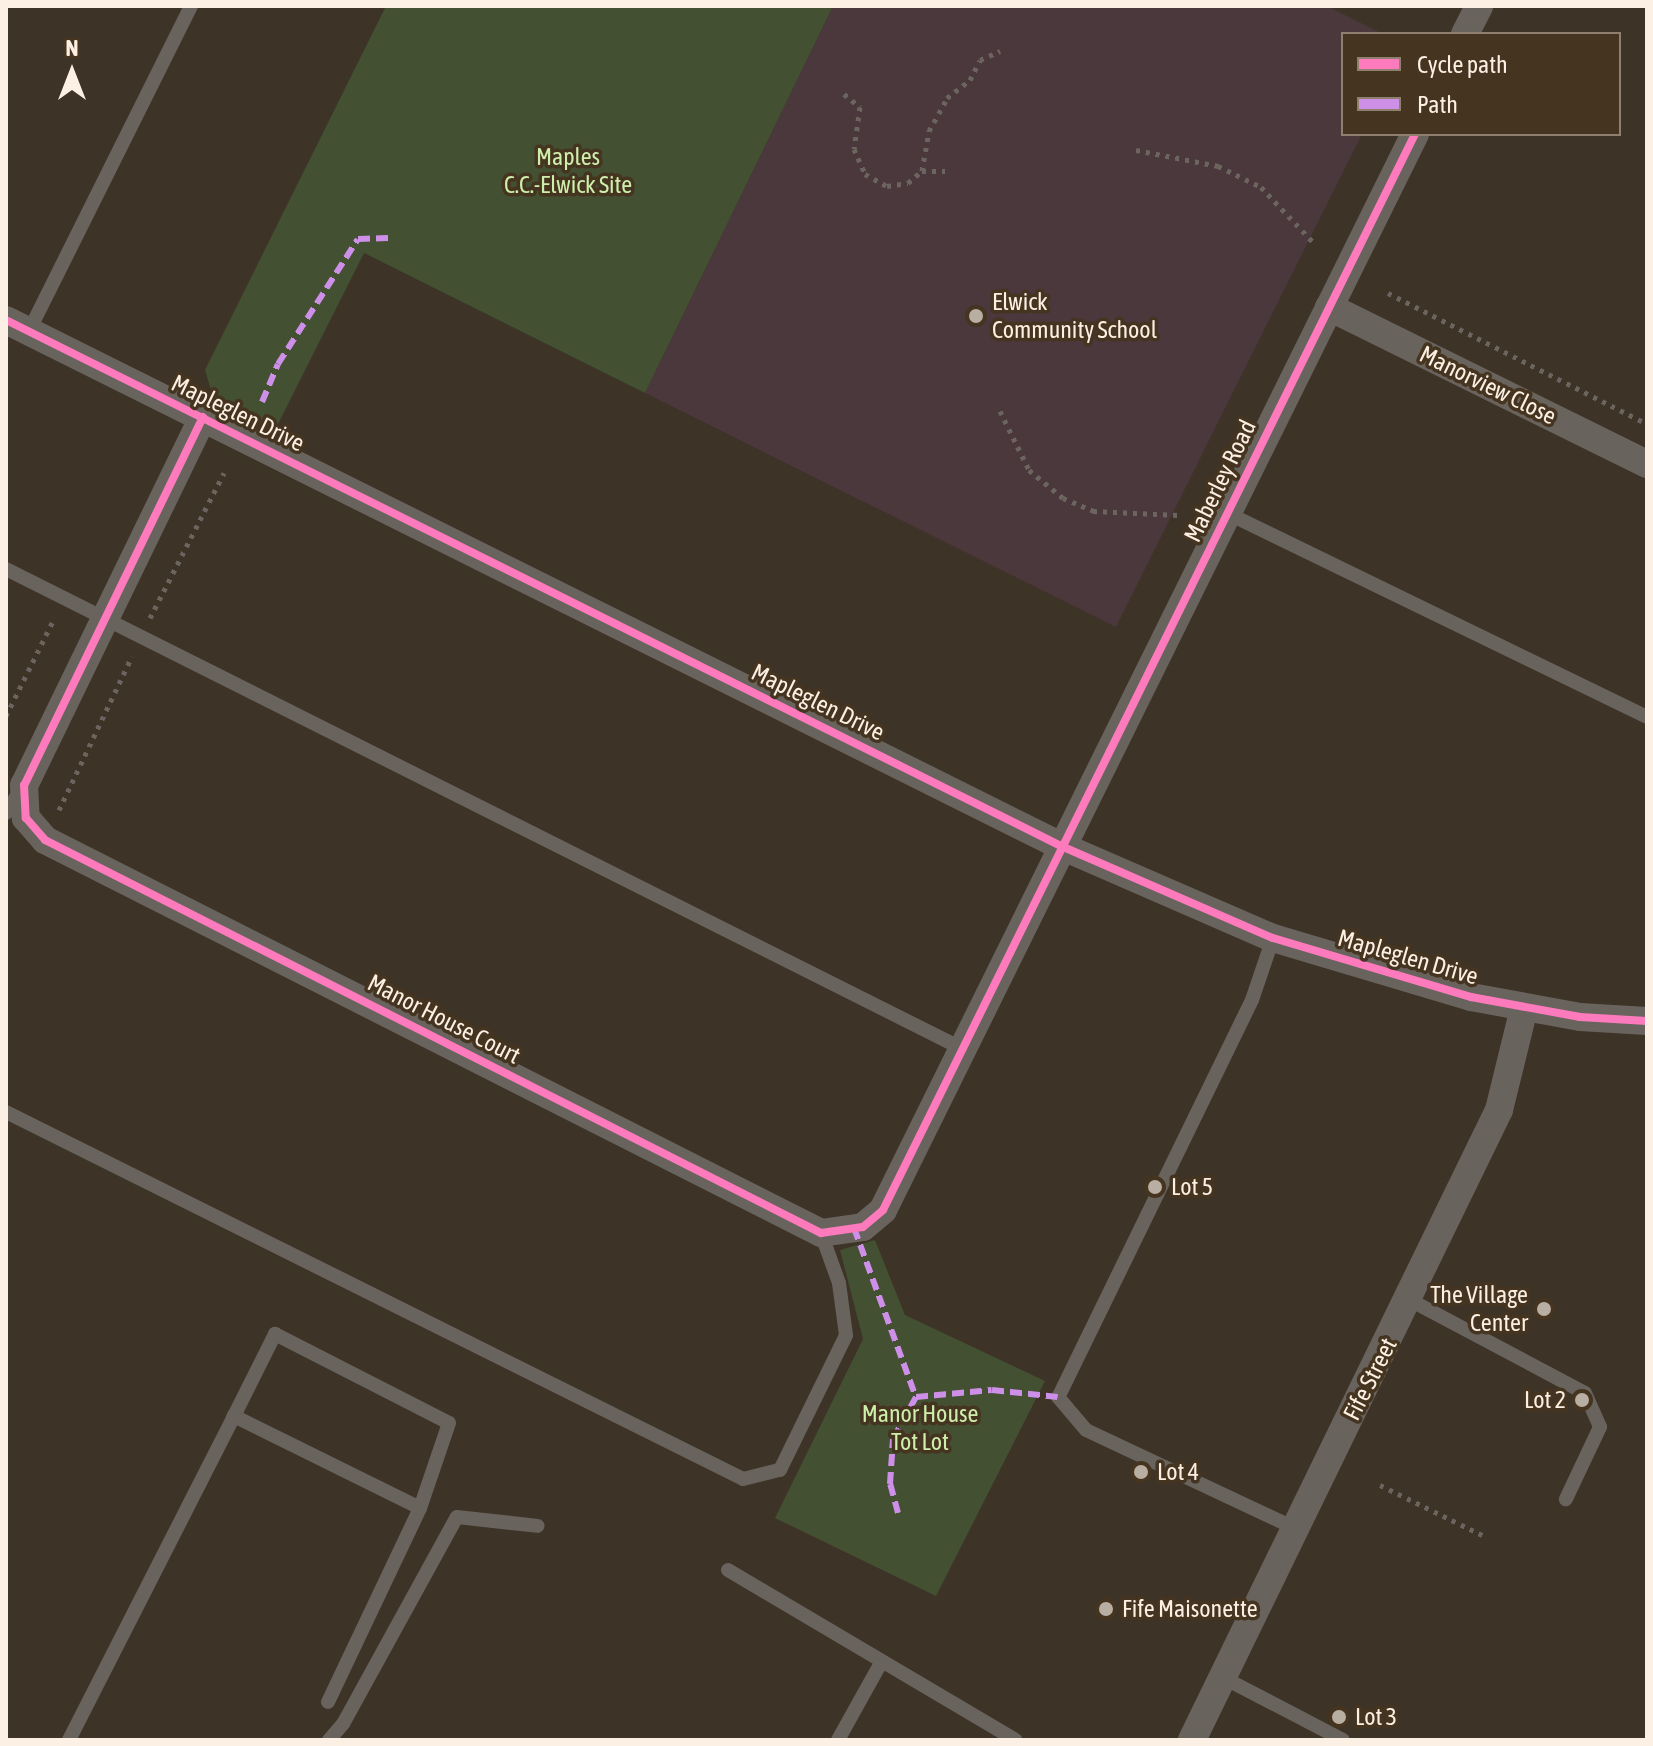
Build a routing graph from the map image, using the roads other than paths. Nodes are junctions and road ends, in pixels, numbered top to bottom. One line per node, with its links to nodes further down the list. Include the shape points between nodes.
1 (191, 6): 6 (lane)
2 (1479, 6): 3 (street)
3 (1466, 32)
4 (1414, 136): 5 (street, Maberley Road)
5 (1329, 307): 8 (street, Manorview Close); 9 (street, Maberley Road)
6 (17, 325): 7 (street, Mapleglen Drive)
7 (203, 417): 11 (street); 15 (street, Mapleglen Drive)
8 (1647, 464)
9 (1227, 513): 12 (lane); 15 (street, Maberley Road)
10 (6, 569): 11 (lane)
11 (104, 618): 13 (street); 19 (lane)
12 (1647, 717)
13 (24, 785): 14 (lane); 21 (street, Manor House Court, via 26,818 45,840)
14 (6, 813)
15 (1061, 846): 16 (street, Mapleglen Drive); 19 (street)
16 (1273, 938): 17 (street, Mapleglen Drive); 27 (lane, via 1252,1000 1058,1397 1086,1430)
17 (1524, 1008): 18 (street, Mapleglen Drive); 22 (street, Fife Street, via 1499,1110)
18 (1647, 1021)
19 (961, 1048): 21 (street, via 883,1210 863,1227)
20 (6, 1112): 21 (lane, via 743,1479 780,1470 846,1335 839,1283)
21 (821, 1233)
22 (1410, 1300): 24 (lane, via 1585,1393 1600,1427); 27 (street, Fife Street)
23 (234, 1416): 25 (lane); 25 (lane, via 275,1334 449,1423); 33 (lane)
24 (1566, 1499)
25 (420, 1508): 31 (lane)
26 (538, 1526): 34 (lane, via 457,1517 343,1724)
27 (1294, 1528): 30 (street, Fife Street)
28 (728, 1570): 29 (lane)
29 (882, 1661): 32 (lane); 35 (lane)
30 (1224, 1678): 36 (street, Fife Street); 37 (lane)
31 (328, 1702)
32 (844, 1738)
33 (69, 1740)
34 (329, 1740)
35 (1015, 1740)
36 (1192, 1740)
37 (1343, 1740)

